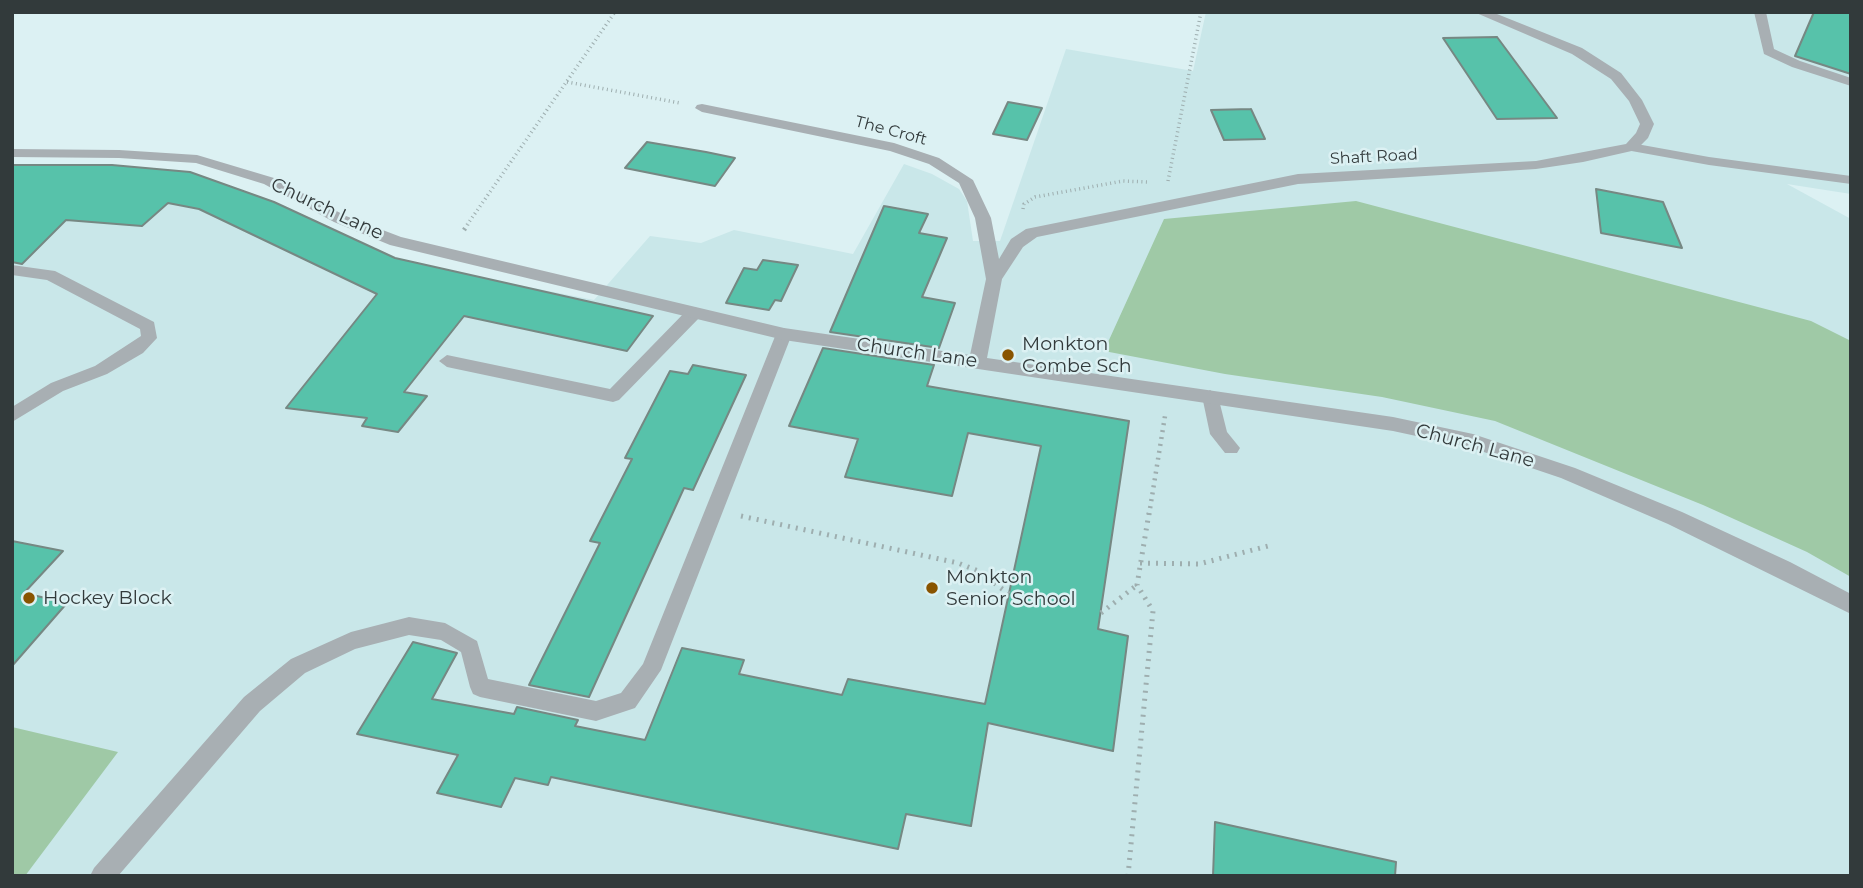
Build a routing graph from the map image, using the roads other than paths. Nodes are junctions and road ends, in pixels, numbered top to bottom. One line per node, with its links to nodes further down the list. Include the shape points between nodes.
1 (1480, 12): 5 (street, via 1577,51 1616,76 1647,124)
2 (1760, 12): 3 (lane, via 1768,51)
3 (1851, 82)
4 (702, 108): 9 (street, The Croft, via 894,147 934,161 965,180 983,218)
5 (1631, 147): 7 (lane); 9 (street, Shaft Road, via 1536,165 1298,179 1056,226 1017,243)
6 (12, 153): 10 (street, Church Lane, via 197,159 269,181 340,219 396,241)
7 (1851, 180)
8 (12, 270): 16 (lane, via 50,275 148,326 149,338 101,370 57,387)
9 (994, 279): 13 (street)
10 (695, 312): 11 (street, Church Lane); 12 (lane, via 613,396)
11 (784, 334): 13 (street, Church Lane); 19 (lane, via 651,670 628,701 596,711 480,687 470,647 445,632 409,626 351,641 298,666 252,704)
12 (447, 361)
13 (977, 362): 14 (street, Church Lane)
14 (1169, 390): 15 (street, Church Lane)
15 (1210, 396): 17 (lane, via 1219,434); 18 (street, Church Lane, via 1473,441 1568,473 1675,518)
16 (12, 416)
17 (1231, 448)
18 (1851, 605)
19 (102, 876)

